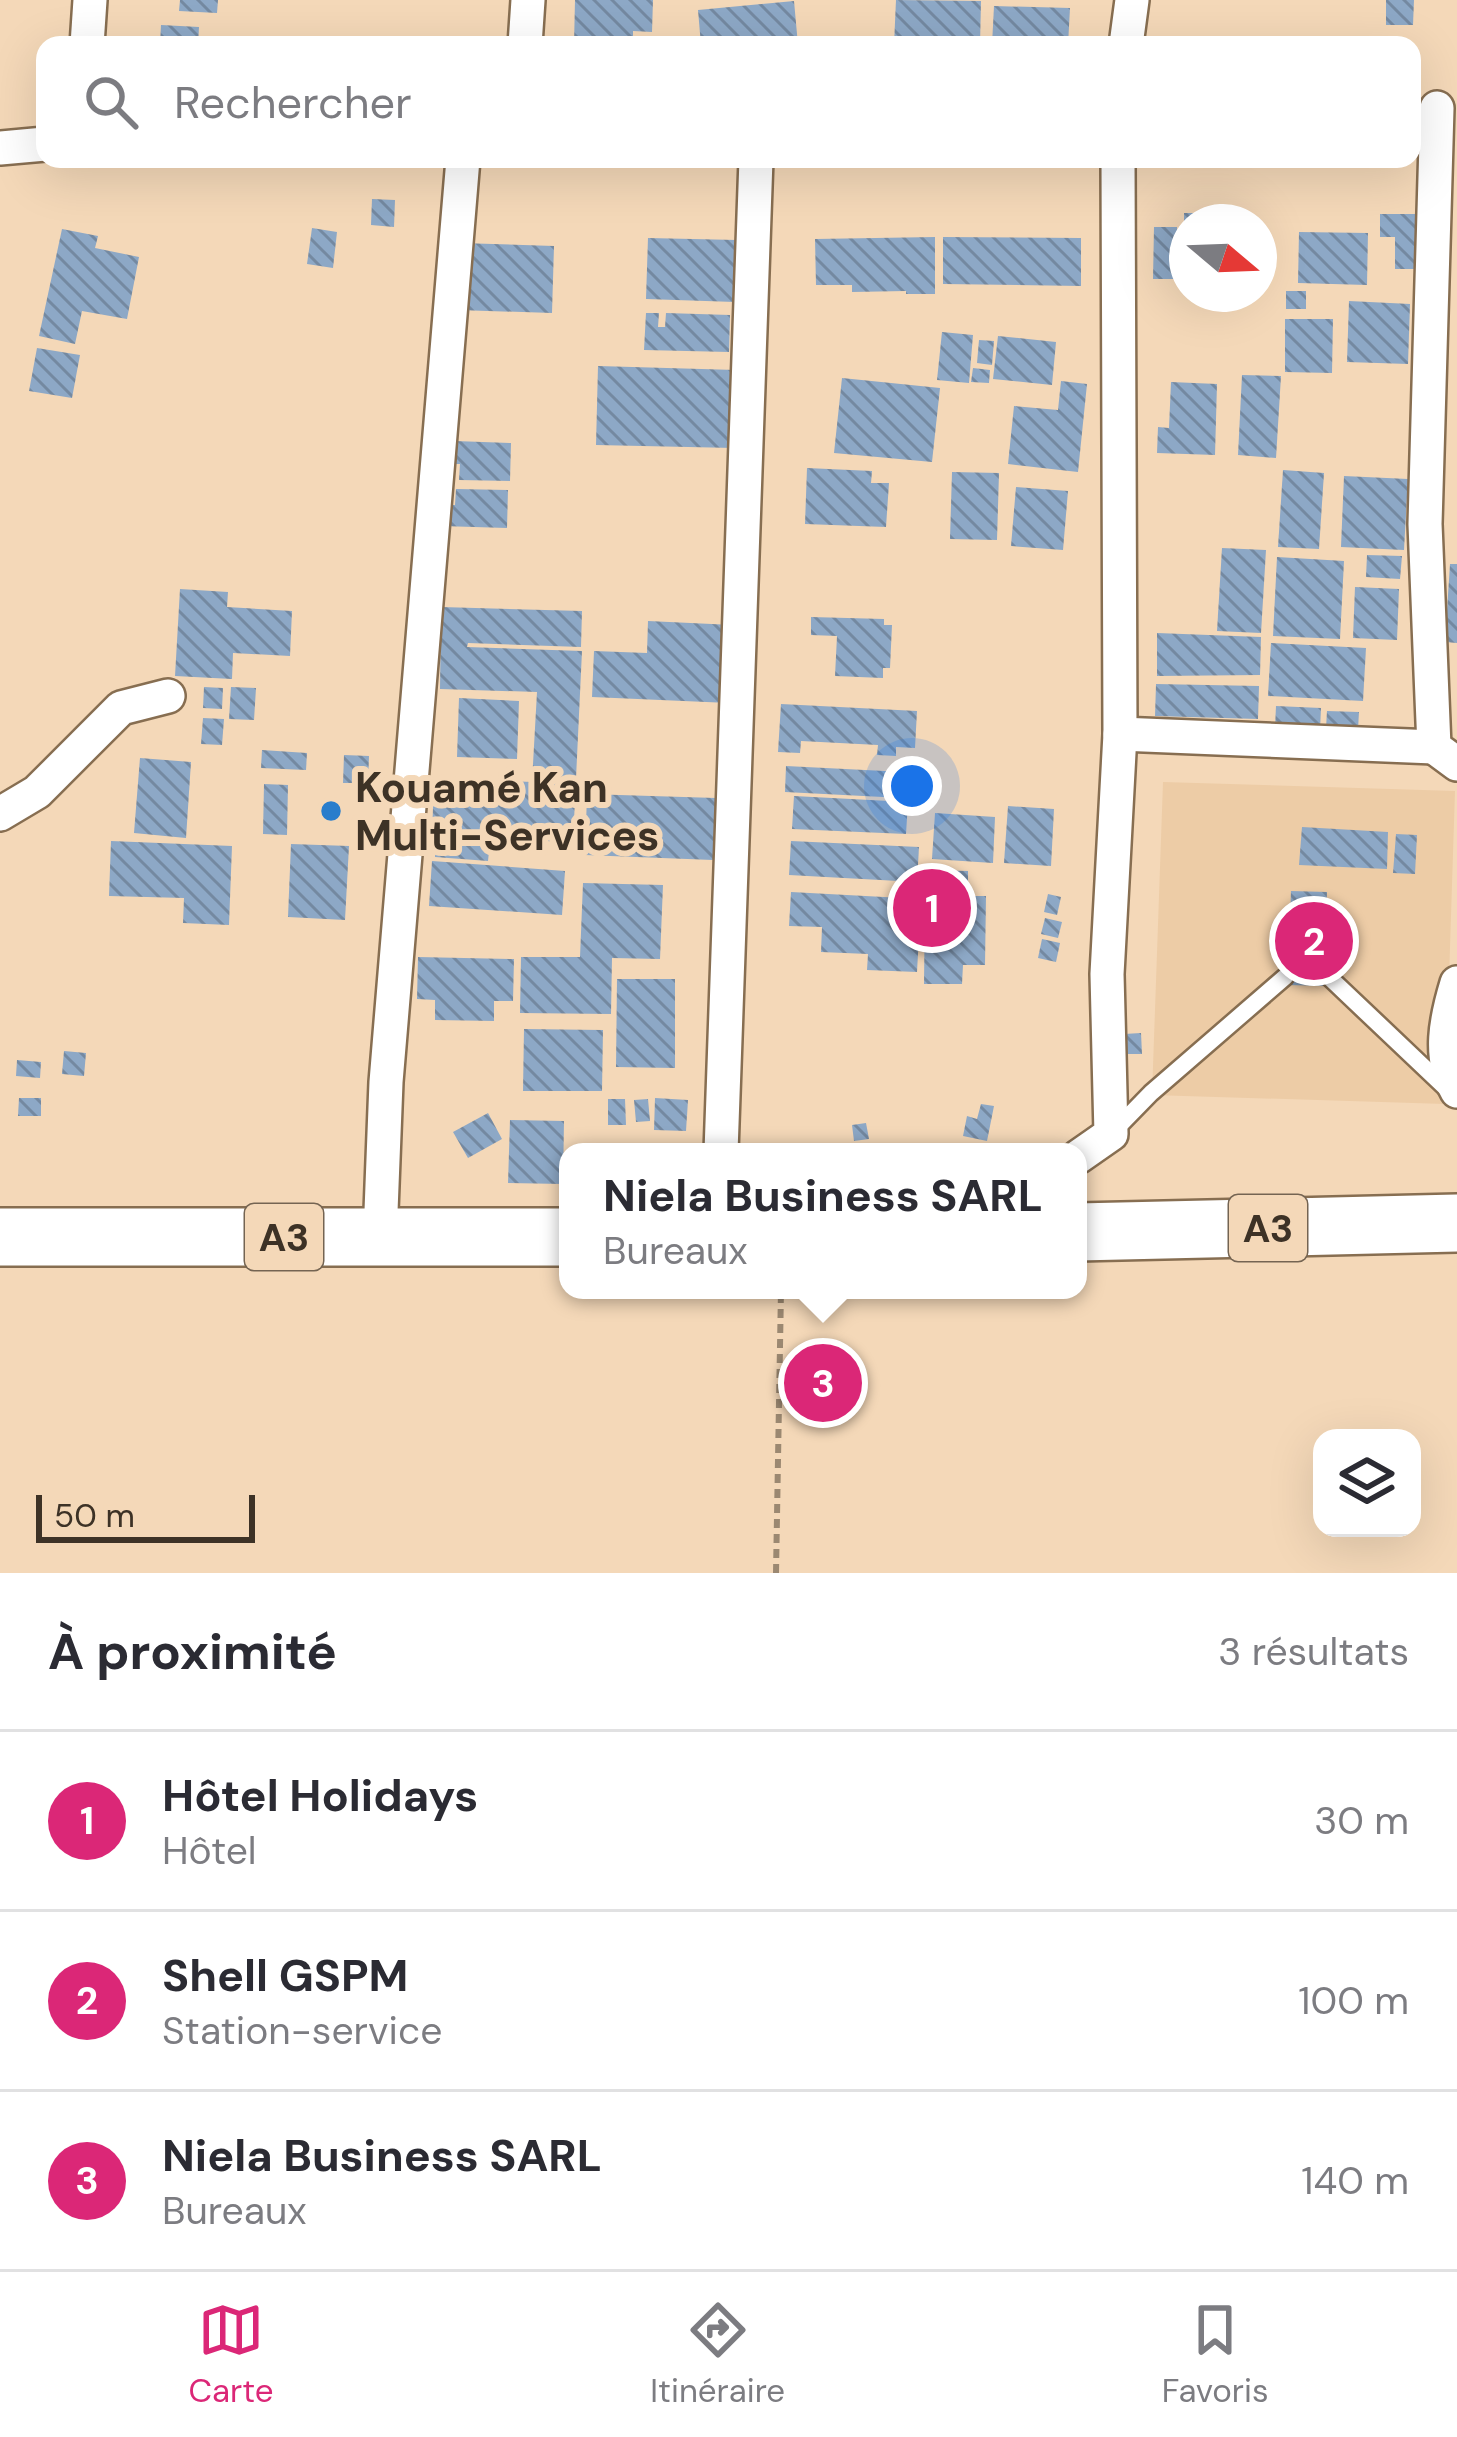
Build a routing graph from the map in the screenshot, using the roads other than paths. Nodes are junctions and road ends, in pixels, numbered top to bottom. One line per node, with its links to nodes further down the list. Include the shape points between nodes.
1 (90, 0): 4 (street)
2 (528, 0): 5 (street)
3 (1132, 0): 6 (street)
4 (88, 36)
5 (526, 36)
6 (1127, 36)
7 (1436, 108): 15 (street, via 1425,524)
8 (36, 145): 9 (street)
9 (0, 148)
10 (462, 168): 26 (street)
11 (757, 168): 22 (street)
12 (1118, 168): 14 (street)
13 (168, 696): 16 (street, via 122,708 37,792)
14 (1120, 734): 15 (street); 21 (street, via 1107,974)
15 (1445, 756)
16 (0, 814)
17 (1285, 977): 21 (lane)
18 (1330, 978): 20 (lane)
19 (1457, 983): 20 (street, via 1445,1033)
20 (1457, 1095)
21 (1111, 1134): 23 (street)
22 (721, 1143)
23 (1087, 1151)
24 (1457, 1223): 25 (highway, A3)
25 (1087, 1232)
26 (380, 1237): 27 (highway, A3); 28 (highway, A3)
27 (559, 1237)
28 (0, 1238)

